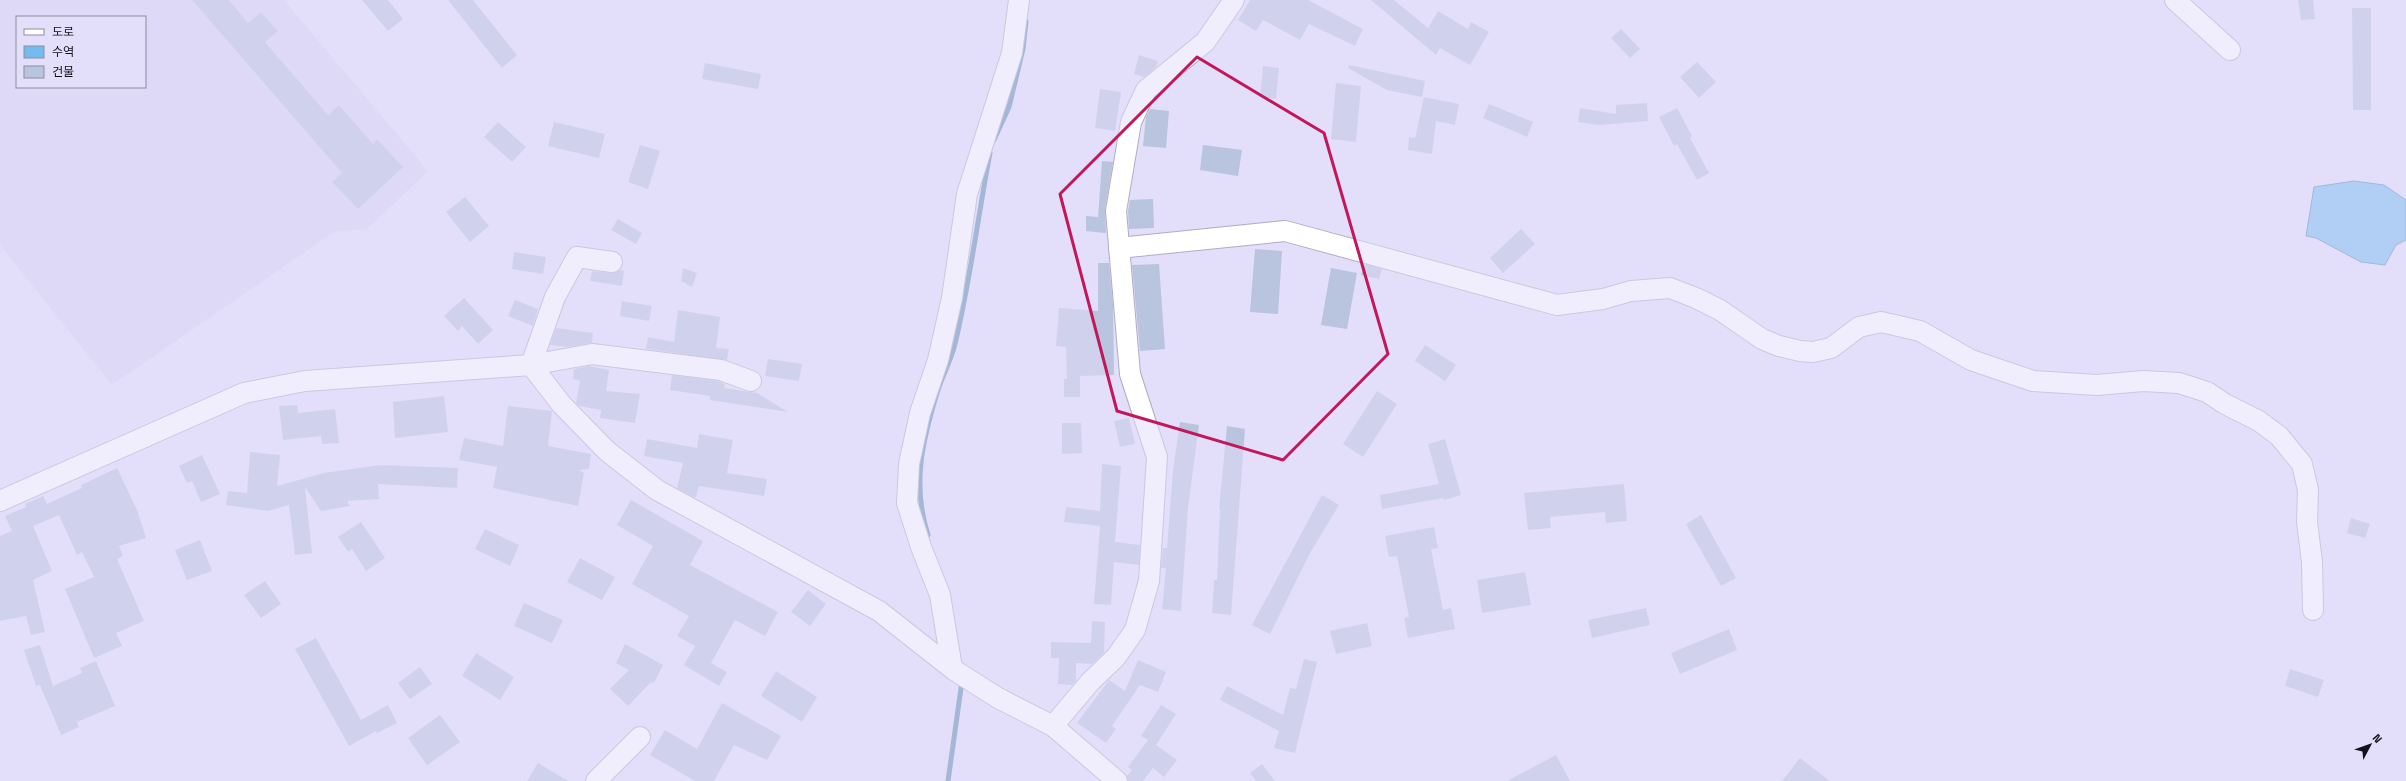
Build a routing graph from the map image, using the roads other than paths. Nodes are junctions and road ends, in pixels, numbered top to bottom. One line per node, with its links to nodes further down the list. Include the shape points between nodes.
1 (1019, 0): 11 (street, via 1012,53 967,194 952,298 938,360 920,413 909,464 907,503 940,596)
2 (1234, 0): 5 (street, via 1204,42 1146,90 1131,122 1116,211)
3 (2175, 0): 4 (street)
4 (2230, 50)
5 (1119, 248): 10 (street, via 1285,231 1557,306 1603,299 1631,291 1670,288 1720,310 1762,339 1800,351 1813,352 1830,348 1858,327 1882,322 1920,331 1971,360 2033,381 2097,385 2144,381 2186,386 2208,392 2225,404 2259,421 2279,436 2302,464 2308,490 2307,522 2312,562); 12 (street, via 1130,374 1157,457 1149,581 1135,630 1116,656)
6 (612, 262): 7 (street, via 577,257 555,297)
7 (531, 365): 8 (street, via 592,354 721,370); 9 (street, via 305,381 244,393); 11 (street, via 562,405 607,451 657,490 879,611)
8 (751, 381)
9 (0, 501)
10 (2312, 610)
11 (953, 669): 12 (street, via 998,698)
12 (1053, 726): 15 (street)
13 (640, 737): 14 (street)
14 (596, 781)
15 (1117, 781)

